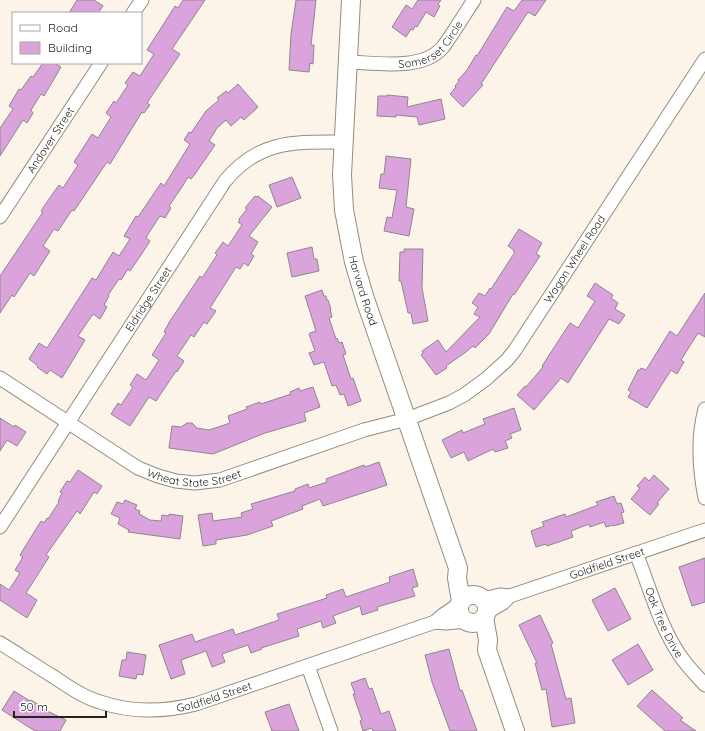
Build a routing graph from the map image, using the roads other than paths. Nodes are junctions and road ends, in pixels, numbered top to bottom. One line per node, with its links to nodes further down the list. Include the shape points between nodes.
1 (142, 0): 4 (street)
2 (351, 0): 6 (street, Harvard Road)
3 (474, 0): 6 (street, Somerset Circle, via 442,48 420,62)
4 (135, 12)
5 (705, 59): 12 (street, Wagon Wheel Road, via 524,338 507,360 464,395)
6 (349, 62): 8 (street, Harvard Road)
7 (100, 64): 9 (street, Andover Street)
8 (345, 142): 12 (street, Harvard Road, via 342,175 345,223 365,299); 13 (street, Eldridge Street, via 274,146 248,158 233,171)
9 (0, 217)
10 (0, 378): 13 (street, Wheat State Street)
11 (705, 409): 14 (street, via 698,444)
12 (406, 419): 13 (street, Wheat State Street, via 364,430 220,480 195,483 176,481 138,468); 18 (street, Harvard Road, via 458,568 466,575)
13 (68, 421): 15 (street, Eldridge Street)
14 (705, 498)
15 (0, 527)
16 (705, 530): 17 (street, Goldfield Street)
17 (636, 553): 18 (street, Goldfield Street, via 510,596 503,603); 21 (street, Oak Tree Drive, via 668,636 681,657)
18 (473, 609): 20 (street, Goldfield Street, via 443,614 435,622); 23 (street, Harvard Road, via 488,640 487,650)
19 (0, 643): 20 (street, Goldfield Street, via 76,691 99,702 143,711 196,704)
20 (308, 666): 22 (street)
21 (705, 685)
22 (331, 731)
23 (515, 731)

